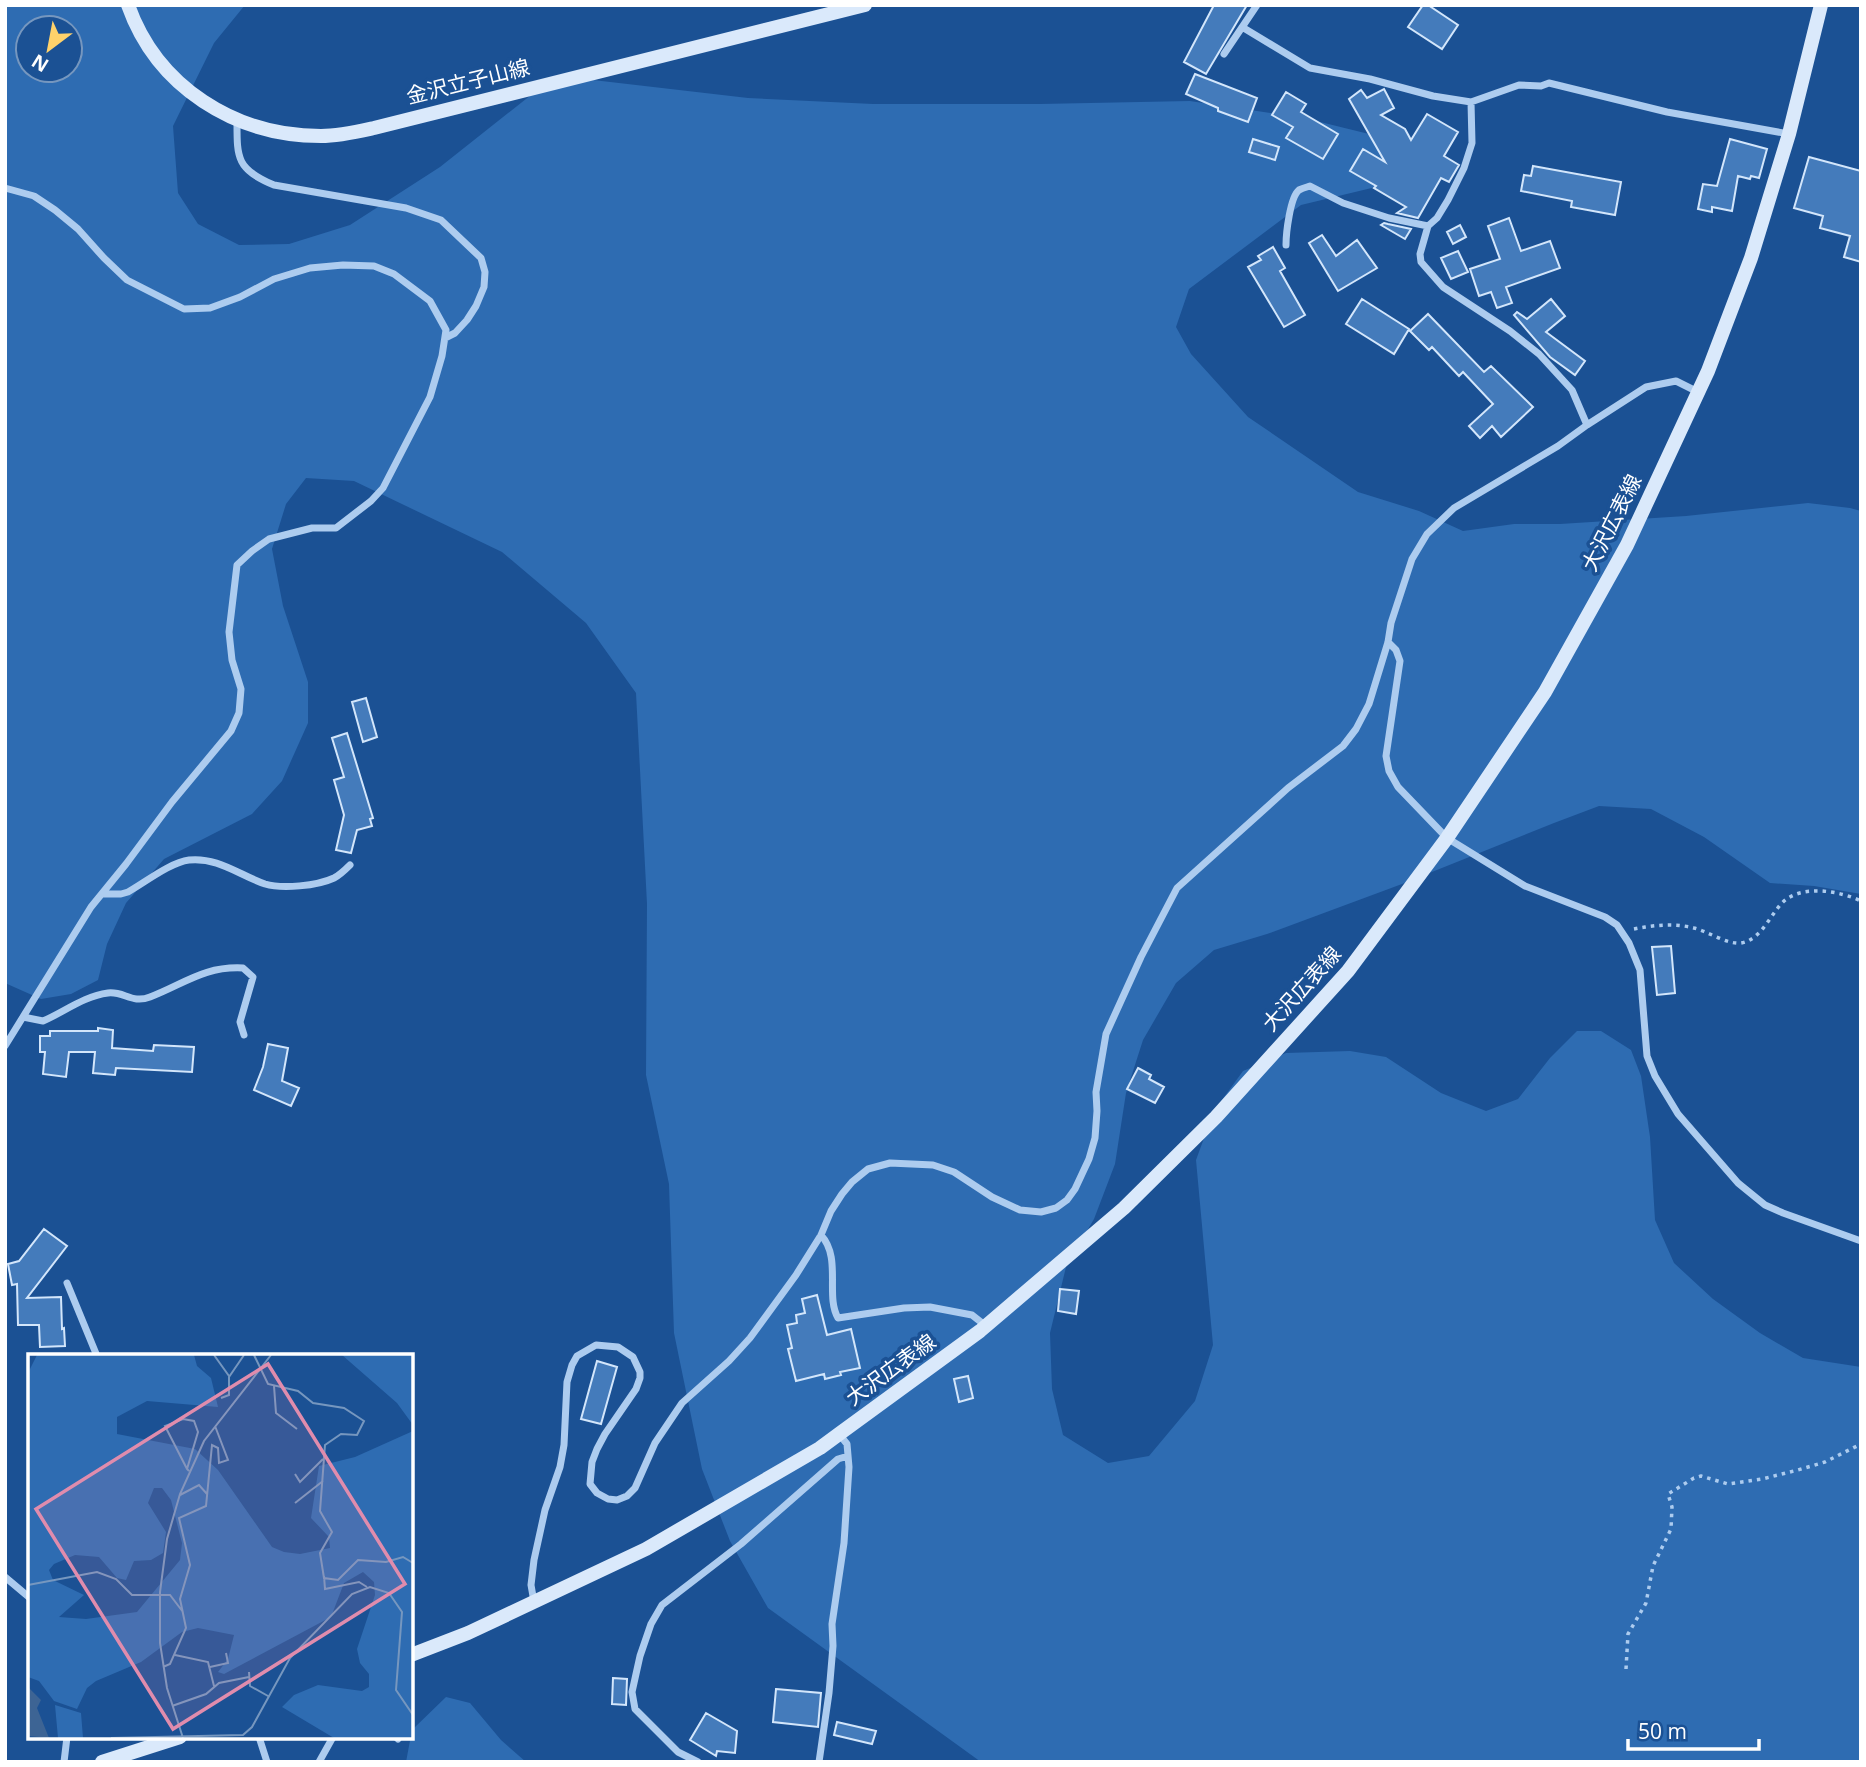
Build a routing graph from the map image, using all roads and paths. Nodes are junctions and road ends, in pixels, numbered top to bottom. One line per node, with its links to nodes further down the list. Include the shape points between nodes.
1 (128, 5): 8 (main road, 金沢立子山線, via 145,44 170,76)
2 (865, 5): 8 (main road, 金沢立子山線, via 346,134 289,134)
3 (1257, 5): 5 (street)
4 (1821, 5): 9 (main road, 大沢広表線)
5 (1242, 27): 6 (street); 7 (street, via 1310,68)
6 (1224, 54)
7 (1471, 102): 9 (street, via 1519,85 1549,83 1667,112); 11 (street, via 1472,143 1464,168)
8 (237, 120): 13 (street, via 239,158 259,179 427,214 441,220 481,258 484,287 476,306 467,320)
9 (1789, 134): 14 (main road, 大沢広表線, via 1751,258)
10 (5, 188): 13 (street, via 34,196 55,209 127,280 184,309 209,308 310,268 374,266 394,274 430,301 446,330)
11 (1428, 226): 12 (street, via 1343,203 1310,186 1295,196); 15 (street, via 1421,262 1443,287 1539,354 1572,390)
12 (1286, 245)
13 (444, 338): 19 (street, via 430,397 377,495 335,528 312,528 269,539 237,565 229,632 241,689 239,713 231,731)
14 (1698, 392): 15 (street, via 1676,381 1646,387); 17 (main road, 大沢広表線, via 1620,558 1545,692)
15 (1587, 425): 16 (street, via 1454,508 1427,534 1412,559)
16 (1388, 642): 17 (street, via 1400,661 1386,756 1389,771 1403,793); 25 (street, via 1369,704 1343,746 1288,788 1177,888 1106,1034 1095,1138 1067,1200 1041,1212 1020,1210 954,1172 933,1165 890,1163 868,1169 852,1182)
17 (1447, 838): 21 (street, via 1525,886 1605,917); 28 (main road, 大沢広表線, via 1348,971 1216,1116 1124,1208)
18 (350, 865): 19 (street, via 332,879 294,887 268,885 212,861 185,860 128,892)
19 (102, 894): 22 (street)
20 (1861, 901): 21 (path, via 1818,891 1792,895 1752,939 1740,943 1681,926 1650,926)
21 (1623, 933): 26 (street, via 1643,984 1647,1056 1678,1114 1738,1183 1759,1200)
22 (23, 1017): 23 (street, via 43,1021 107,993 140,1000 202,972 231,967 243,968 253,977 240,1022); 24 (street)
23 (244, 1035)
24 (5, 1045)
25 (821, 1235): 28 (street, via 830,1254 838,1318 930,1307 972,1315); 35 (street, via 750,1338 681,1403 655,1443 635,1488 617,1500 597,1493 590,1484 592,1462 636,1389 640,1372 633,1357 618,1347 596,1345 578,1356 567,1382 560,1467 534,1560)
26 (1861, 1241)
27 (67, 1283): 29 (street)
28 (986, 1326): 30 (main road, 大沢広表線)
29 (96, 1354)
30 (839, 1434): 32 (street, via 847,1444); 35 (main road, 大沢広表線, via 646,1549)
31 (1861, 1444): 37 (path, via 1798,1471 1728,1483 1701,1476 1668,1494 1671,1529 1653,1566 1646,1603 1628,1634)
32 (848, 1456): 46 (street, via 838,1459 662,1605 651,1625 632,1692 635,1709 678,1752); 47 (street, via 844,1543)
33 (5, 1577): 34 (street)
34 (28, 1596)
35 (534, 1602): 36 (main road, 大沢広表線)
36 (413, 1654)
37 (1626, 1670)
38 (67, 1739): 42 (street)
39 (174, 1739): 43 (main road)
40 (260, 1739): 44 (street)
41 (332, 1739): 45 (street)
42 (64, 1762)
43 (102, 1762)
44 (267, 1762)
45 (319, 1762)
46 (698, 1762)
47 (819, 1762)

